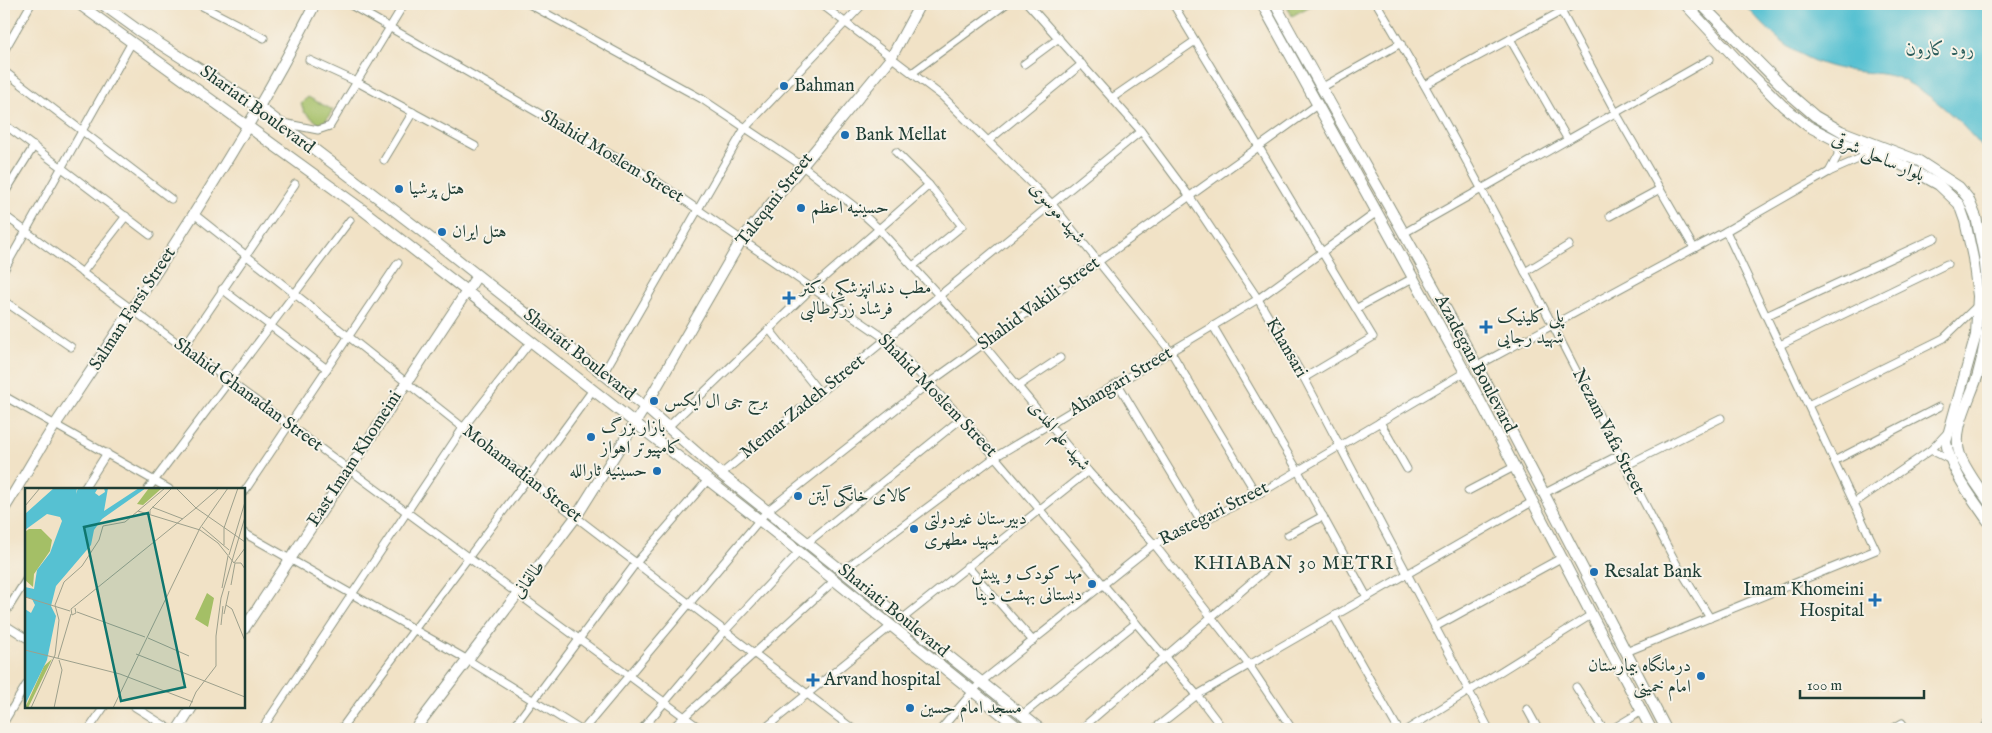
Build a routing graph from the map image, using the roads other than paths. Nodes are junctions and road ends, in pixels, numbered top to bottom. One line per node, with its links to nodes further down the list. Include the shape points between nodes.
1 (31, 4): 30 (street)
2 (79, 4): 28 (main road, Shariati Boulevard)
3 (102, 4): 43 (main road, Shariati Boulevard)
4 (198, 4): 24 (street)
5 (315, 4): 43 (main road, Salman Farsi Street)
6 (349, 4): 23 (street, Shahid Moslem Street)
7 (404, 4): 23 (street)
8 (529, 4): 49 (street, شهید علم الهدی, via 702,99)
9 (821, 4): 22 (street, شهید موسوی)
10 (863, 4): 22 (street)
11 (920, 4): 31 (main road, Taleqani Street)
12 (1006, 4): 37 (street)
13 (1028, 4): 25 (street, Khansari)
14 (1173, 4): 27 (street)
15 (1262, 4): 42 (main road, Azadegan Boulevard)
16 (1275, 4): 40 (main road, Azadegan Boulevard)
17 (1378, 4): 29 (street, Nezam Vafa Street)
18 (1575, 4): 21 (street)
19 (1686, 4): 54 (main road, بلوار ساحلی شرقی, via 1784,106 1808,126)
20 (1701, 4): 102 (main road, بلوار ساحلی شرقی, via 1815,116 1841,130 1919,161 1960,187 1976,217)
21 (1561, 11): 26 (street); 45 (street)
22 (844, 22): 31 (street, شهید موسوی); 49 (street)
23 (390, 27): 38 (street); 72 (street, Shahid Moslem Street, via 648,176)
24 (264, 38)
25 (1058, 38): 34 (street); 35 (street, Khansari)
26 (1510, 39): 39 (street); 52 (street)
27 (1195, 41): 41 (street); 57 (street)
28 (132, 42): 48 (main road, Shariati Boulevard); 50 (street)
29 (1401, 43): 39 (street, Nezam Vafa Street); 40 (street)
30 (4, 51)
31 (891, 58): 37 (street, شهید موسوی); 61 (main road, Taleqani Street)
32 (1710, 59): 45 (street)
33 (309, 60): 38 (street)
34 (1024, 64)
35 (1082, 64): 41 (street, Khansari); 53 (street)
36 (4, 71): 50 (street)
37 (912, 73): 53 (street, شهید موسوی, via 942,96)
38 (357, 82): 44 (street); 46 (street, via 325,129)
39 (1425, 85): 67 (street, Nezam Vafa Street)
40 (1322, 88): 82 (main road, Azadegan Boulevard)
41 (1112, 98): 51 (street, Khansari)
42 (1317, 105): 57 (street, Shahid Vakili Street); 73 (main road, Azadegan Boulevard)
43 (259, 107): 46 (main road, Shariati Boulevard); 48 (main road, Salman Farsi Street)
44 (413, 112): 56 (street); 60 (street)
45 (1616, 113): 52 (street); 66 (street)
46 (278, 122): 97 (main road, Shariati Boulevard)
47 (4, 124): 55 (street)
48 (248, 127): 74 (main road, Salman Farsi Street); 101 (main road, Shariati Boulevard)
49 (745, 128): 61 (street, شهید علم الهدی); 72 (street)
50 (84, 131): 62 (street); 70 (street)
51 (1141, 131): 69 (street, Khansari); 71 (street, Memar Zadeh Street)
52 (1568, 140): 67 (street)
53 (988, 141): 71 (street, شهید موسوی)
54 (1837, 141): 59 (main road, بلوار ساحلی شرقی); 63 (street, via 1838,155)
55 (34, 146): 62 (street); 68 (street)
56 (475, 146)
57 (1260, 146): 69 (street, Shahid Vakili Street); 88 (street)
58 (896, 152): 65 (street)
59 (1872, 153): 63 (street); 107 (main road, بلوار ساحلی شرقی, via 1939,185 1959,204 1973,258)
60 (384, 160)
61 (801, 165): 79 (street, شهید علم الهدی); 85 (main road, Taleqani Street)
62 (62, 168): 76 (street); 81 (street)
63 (1829, 172): 80 (street)
64 (295, 184): 89 (street)
65 (930, 185): 79 (street); 93 (street, via 962,226)
66 (1660, 189): 77 (street); 87 (street)
67 (1481, 190): 82 (street); 96 (street, Nezam Vafa Street)
68 (4, 194)
69 (1190, 196): 90 (street, Shahid Vakili Street); 105 (street, Khansari)
70 (172, 198)
71 (1051, 203): 90 (street, شهید موسوی); 104 (street, Memar Zadeh Street)
72 (698, 209): 85 (street, Shahid Moslem Street); 128 (street)
73 (1377, 212): 88 (street, Ahangari Street); 98 (main road, Azadegan Boulevard)
74 (194, 214): 89 (street, Mohamadian Street); 109 (main road, Salman Farsi Street)
75 (4, 215): 81 (street, Shahid Ghanadan Street)
76 (126, 216): 83 (street); 95 (street)
77 (1610, 216)
78 (350, 220): 103 (street)
79 (878, 228): 93 (street, شهید علم الهدی); 99 (street)
80 (1726, 231): 87 (street); 111 (street)
81 (26, 232): 94 (street); 95 (street, Shahid Ghanadan Street)
82 (1404, 234): 125 (main road, Azadegan Boulevard)
83 (150, 235)
84 (1935, 238): 111 (street)
85 (742, 239): 99 (street, Shahid Moslem Street); 139 (main road, Taleqani Street)
86 (1569, 245): 96 (street)
87 (1694, 248): 113 (street)
88 (1323, 251): 105 (street, Ahangari Street); 108 (street)
89 (246, 256): 100 (street); 103 (street, Mohamadian Street)
90 (1098, 262): 119 (street, Shahid Vakili Street); 123 (street, شهید موسوی)
91 (398, 263): 116 (street)
92 (1947, 264): 120 (street)
93 (913, 266): 104 (street, شهید علم الهدی)
94 (4, 270)
95 (82, 272): 109 (street, Shahid Ghanadan Street)
96 (1524, 272): 113 (street, Nezam Vafa Street)
97 (477, 276): 101 (main road, East Imam Khomeini); 128 (main road, Shariati Boulevard)
98 (1413, 278): 108 (street); 127 (main road, Azadegan Boulevard)
99 (813, 287): 115 (street); 117 (street, Shahid Moslem Street)
100 (222, 289): 112 (street); 122 (street)
101 (466, 290): 118 (main road, Shariati Boulevard); 131 (main road, East Imam Khomeini)
102 (1988, 290)
103 (293, 293): 112 (street); 116 (street, Mohamadian Street)
104 (940, 295): 117 (street, Memar Zadeh Street); 119 (street, شهید علم الهدی)
105 (1258, 299): 114 (street, Ahangari Street); 129 (street, Khansari)
106 (4, 301): 121 (street)
107 (1978, 305): 138 (street, via 1944,338); 150 (main road, بلوار ساحلی شرقی, via 1976,335 1968,371)
108 (1357, 308): 129 (street, via 1373,337)
109 (133, 310): 122 (street, Shahid Ghanadan Street); 147 (main road, Salman Farsi Street)
110 (1988, 310): 175 (main road, via 1987,337 1958,442 1966,467)
111 (1766, 316): 120 (street)
112 (270, 325): 126 (street); 130 (street)
113 (1553, 325): 125 (street); 154 (street, Nezam Vafa Street)
114 (1213, 326): 123 (street, Ahangari Street); 162 (street)
115 (769, 329): 136 (street); 149 (street)
116 (348, 337): 126 (street); 131 (street, Mohamadian Street)
117 (886, 339): 132 (street, Shahid Moslem Street); 136 (street, Memar Zadeh Street)
118 (530, 341): 135 (main road, Shariati Boulevard); 148 (street)
119 (983, 344): 132 (street, Shahid Vakili Street); 134 (street, شهید علم الهدی)
120 (1780, 345): 138 (street)
121 (71, 347)
122 (184, 347): 130 (street, Shahid Ghanadan Street)
123 (1171, 352): 133 (street, Ahangari Street); 174 (street, شهید موسوی)
124 (1060, 358): 134 (street)
125 (1477, 366): 173 (main road, Azadegan Boulevard)
126 (327, 369): 146 (street)
127 (1465, 372): 143 (street, Rastegari Street); 159 (main road, Azadegan Boulevard)
128 (603, 374): 139 (main road, Shariati Boulevard)
129 (1304, 378): 151 (street, Khansari)
130 (229, 380): 146 (street, Shahid Ghanadan Street); 165 (street)
131 (406, 382): 148 (street, Mohamadian Street); 160 (main road, East Imam Khomeini)
132 (929, 383): 141 (street, Shahid Moslem Street); 180 (street, Shahid Vakili Street)
133 (1118, 384): 145 (street, Ahangari Street); 186 (street)
134 (1018, 386): 145 (street, شهید علم الهدی)
135 (592, 391): 144 (main road, Shariati Boulevard); 166 (street)
136 (820, 393): 164 (street, Memar Zadeh Street)
137 (4, 396): 147 (street)
138 (1808, 405): 157 (street)
139 (645, 407): 144 (main road, Taleqani Street); 149 (main road, Shariati Boulevard)
140 (1939, 407): 157 (street)
141 (962, 418): 155 (street, Shahid Moslem Street); 191 (street)
142 (1721, 418): 158 (street)
143 (1380, 422): 151 (street, Rastegari Street); 161 (street)
144 (634, 424): 167 (main road, Shariati Boulevard); 183 (main road, طالقانی)
145 (1049, 424): 155 (street, Ahangari Street); 163 (street, شهید علم الهدی)
146 (289, 425): 160 (street, Shahid Ghanadan Street); 171 (street)
147 (54, 426): 153 (street); 178 (main road, Salman Farsi Street)
148 (463, 428): 166 (street, Mohamadian Street); 181 (street)
149 (667, 428): 164 (main road, Shariati Boulevard)
150 (1948, 432): 152 (street); 156 (main road, بلوار ساحلی شرقی)
151 (1340, 446): 162 (street, Rastegari Street); 201 (street, Khansari)
152 (1931, 450): 156 (street); 177 (street)
153 (107, 453): 165 (street); 168 (street)
154 (1619, 455): 158 (street, Nezam Vafa Street); 173 (street)
155 (995, 457): 179 (street, Shahid Moslem Street); 200 (street, Ahangari Street)
156 (1949, 459): 185 (main road)
157 (1834, 460): 177 (street)
158 (1624, 466): 213 (street, Nezam Vafa Street, via 1676,563)
159 (1514, 467): 172 (street); 176 (main road, Azadegan Boulevard)
160 (349, 469): 181 (street, Shahid Ghanadan Street); 196 (main road, East Imam Khomeini)
161 (1406, 469)
162 (1298, 470): 174 (street, Rastegari Street); 182 (street)
163 (1088, 471): 179 (street); 192 (street, شهید علم الهدی)
164 (721, 474): 180 (main road, Shariati Boulevard)
165 (154, 480): 169 (street); 170 (street)
166 (529, 480): 183 (street, Mohamadian Street); 194 (street)
167 (707, 481): 184 (main road, Shariati Boulevard); 197 (street)
168 (85, 488)
169 (149, 488)
170 (167, 488)
171 (245, 491)
172 (1468, 491)
173 (1543, 494): 187 (main road, Azadegan Boulevard)
174 (1257, 495): 186 (street, Rastegari Street)
175 (1988, 501)
176 (1532, 502): 188 (main road, Azadegan Boulevard); 201 (street)
177 (1854, 504): 213 (street, via 1876,550)
178 (4, 508)
179 (1040, 509): 198 (street); 204 (street, Shahid Moslem Street)
180 (767, 511): 184 (street, Shahid Vakili Street); 191 (main road, Shariati Boulevard)
181 (407, 512): 194 (street, Shahid Ghanadan Street); 205 (street)
182 (1323, 516): 190 (street); 207 (street)
183 (576, 517): 197 (street, Mohamadian Street); 206 (main road, طالقانی)
184 (758, 519): 193 (main road, Shariati Boulevard); 208 (street)
185 (1988, 521)
186 (1201, 522): 192 (street, Rastegari Street)
187 (1559, 525): 188 (main road); 225 (main road, Azadegan Boulevard)
188 (1547, 532): 195 (main road, Azadegan Boulevard)
189 (245, 534): 196 (street)
190 (1288, 535)
191 (807, 543): 200 (main road, Shariati Boulevard)
192 (1154, 544): 204 (street, Rastegari Street); 212 (street, شهید علم الهدی)
193 (799, 552): 202 (main road, Shariati Boulevard); 221 (street)
194 (469, 557): 206 (street, Shahid Ghanadan Street); 220 (street)
195 (1561, 558): 210 (main road, Azadegan Boulevard); 219 (street)
196 (289, 559): 205 (street); 218 (main road, East Imam Khomeini)
197 (636, 563): 208 (street, Mohamadian Street); 223 (street)
198 (967, 566): 214 (street); 224 (street)
199 (1266, 569): 212 (street)
200 (842, 571): 214 (main road, Shariati Boulevard)
201 (1407, 574): 207 (street); 219 (street, Khansari)
202 (834, 580): 217 (main road, Shariati Boulevard); 226 (street)
203 (25, 582): 209 (street)
204 (1104, 584): 215 (street, Shahid Moslem Street); 224 (street, Rastegari Street)
205 (352, 594): 220 (street); 252 (street)
206 (518, 594): 223 (street, Shahid Ghanadan Street); 228 (main road, طالقانی)
207 (1367, 597): 211 (street)
208 (688, 603): 221 (street, Mohamadian Street); 230 (street)
209 (4, 615)
210 (1591, 615): 234 (street); 244 (main road, Azadegan Boulevard)
211 (1334, 616): 229 (street); 270 (street)
212 (1210, 618): 227 (street); 229 (street, شهید علم الهدی)
213 (1710, 618): 225 (street)
214 (902, 619): 231 (main road, Shariati Boulevard)
215 (1136, 623): 227 (street, Shahid Moslem Street); 245 (street)
216 (4, 624): 222 (street)
217 (891, 626): 235 (main road, Shariati Boulevard); 236 (street)
218 (245, 627)
219 (1435, 627): 234 (street, Khansari)
220 (413, 629): 228 (street); 253 (street)
221 (725, 631): 226 (street, Mohamadian Street); 239 (street)
222 (25, 637)
223 (579, 639): 230 (street, Shahid Ghanadan Street); 238 (street)
224 (1033, 641): 231 (street, Rastegari Street)
225 (1626, 652): 277 (main road, Azadegan Boulevard)
226 (754, 653): 236 (street, Mohamadian Street); 246 (street)
227 (1165, 657): 237 (street, Shahid Moslem Street); 266 (street)
228 (468, 660): 238 (street); 254 (main road, طالقانی)
229 (1249, 665): 237 (street); 269 (street, شهید علم الهدی)
230 (628, 675): 239 (street, Shahid Ghanadan Street); 257 (street)
231 (982, 682): 235 (street, Rastegari Street); 245 (main road, Shariati Boulevard)
232 (1576, 687): 274 (street)
233 (25, 688): 247 (street)
234 (1469, 691): 271 (street); 272 (street, Khansari)
235 (974, 692): 263 (street); 264 (main road, Shariati Boulevard)
236 (807, 694): 261 (street); 262 (street, Mohamadian Street)
237 (1197, 695): 267 (street); 268 (street, Shahid Moslem Street)
238 (534, 700): 255 (street); 256 (street)
239 (665, 702): 246 (street, Shahid Ghanadan Street); 258 (street)
240 (103, 708): 249 (street)
241 (137, 708): 250 (street)
242 (191, 708): 251 (main road)
243 (1527, 709): 273 (street)
244 (1642, 711): 275 (street); 276 (main road, Azadegan Boulevard)
245 (1022, 715): 265 (main road, Shariati Boulevard)
246 (684, 717): 259 (street); 260 (street, Shahid Ghanadan Street)
247 (4, 722)
248 (1988, 725): 280 (main road)
249 (89, 729)
250 (170, 729)
251 (178, 729)
252 (262, 729)
253 (341, 729)
254 (415, 729)
255 (512, 729)
256 (579, 729)
257 (584, 729)
258 (642, 729)
259 (671, 729)
260 (701, 729)
261 (764, 729)
262 (853, 729)
263 (941, 729)
264 (1020, 729)
265 (1040, 729)
266 (1081, 729)
267 (1154, 729)
268 (1223, 729)
269 (1292, 729)
270 (1398, 729)
271 (1408, 729)
272 (1489, 729)
273 (1538, 729)
274 (1602, 729)
275 (1612, 729)
276 (1651, 729)
277 (1666, 729)
278 (1892, 729): 279 (street, via 1902,723)
279 (1906, 729)
280 (1986, 729)

